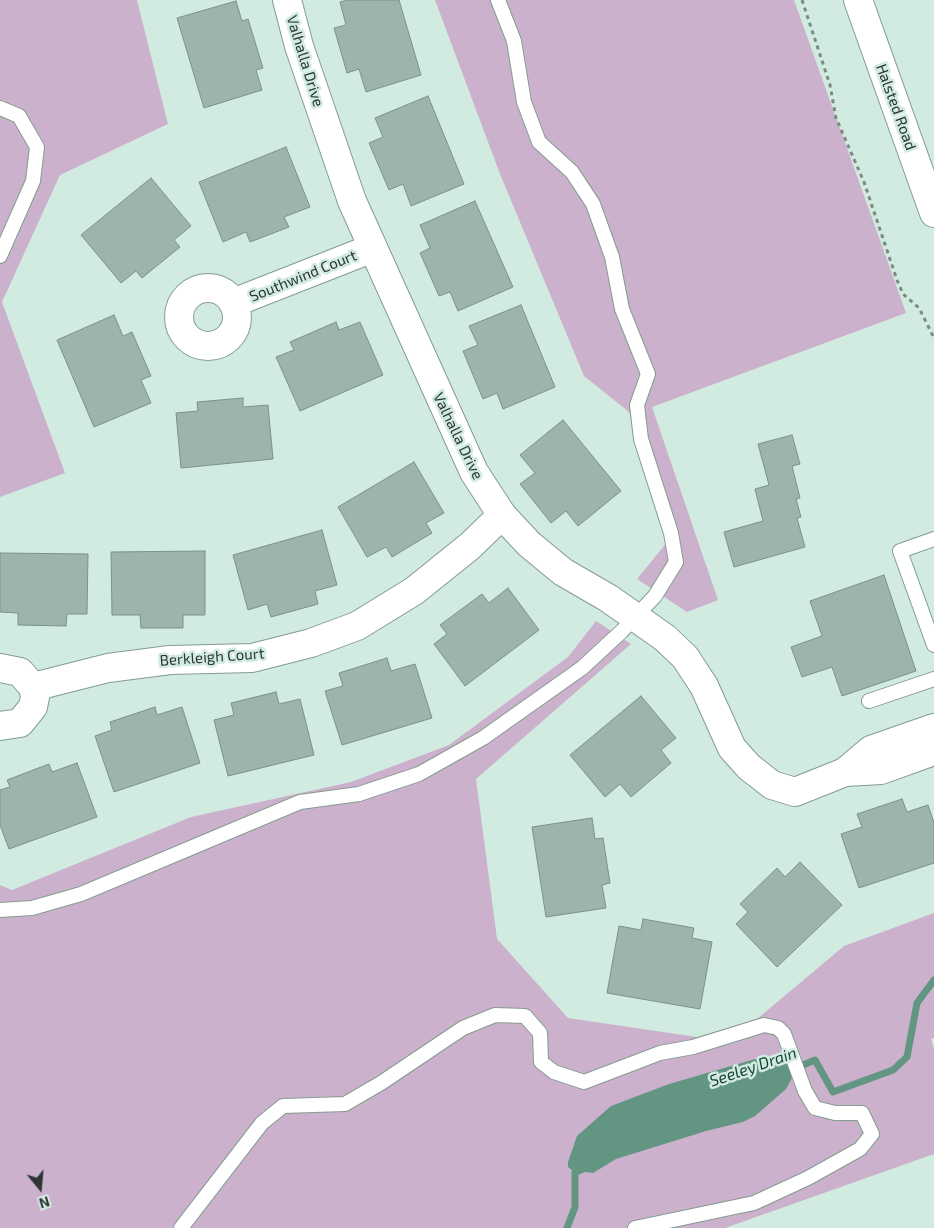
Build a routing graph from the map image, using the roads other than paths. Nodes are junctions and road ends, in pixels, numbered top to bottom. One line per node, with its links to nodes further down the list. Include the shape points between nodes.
1 (286, 0): 6 (street, Valhalla Drive, via 352,201)
2 (498, 0): 11 (lane, via 514,41 524,102 539,142 572,172 593,204 612,257 622,309 648,374 637,405 641,439 671,533 676,562 655,596)
3 (858, 0): 5 (street, Halsted Road)
4 (0, 108): 7 (lane, via 19,116 37,147 33,181)
5 (934, 213)
6 (373, 248): 8 (street, Southwind Court); 9 (street, Valhalla Drive, via 474,472)
7 (0, 256)
8 (234, 303)
9 (502, 515): 11 (street, Valhalla Drive, via 529,544 563,572); 15 (street, Berkleigh Court, via 470,546 414,591 357,626 310,643 252,658 170,660 108,668)
10 (934, 539): 12 (lane, via 900,551)
11 (636, 617): 20 (street, Valhalla Drive, via 685,657 704,686 732,748 772,785 795,792); 21 (lane, via 582,668 483,738 419,774 359,794 300,802 80,894 32,908)
12 (934, 645)
13 (0, 668): 15 (street, via 20,672)
14 (934, 679): 16 (lane)
15 (33, 687): 17 (street, via 33,707 28,716 20,723)
16 (869, 701)
17 (0, 726)
18 (934, 728): 20 (street, Valhalla Drive, via 871,750)
19 (934, 751): 20 (street, Valhalla Drive, via 881,770)
20 (845, 772)
21 (0, 910)
22 (181, 1228): 23 (lane, via 262,1123 283,1106 345,1104 381,1084 463,1028 495,1015 525,1016 540,1033 541,1062 554,1072 584,1082 660,1053 693,1047 764,1025 778,1028 784,1034 815,1108 835,1113 862,1113 872,1134 860,1149 754,1203)
23 (634, 1228)

